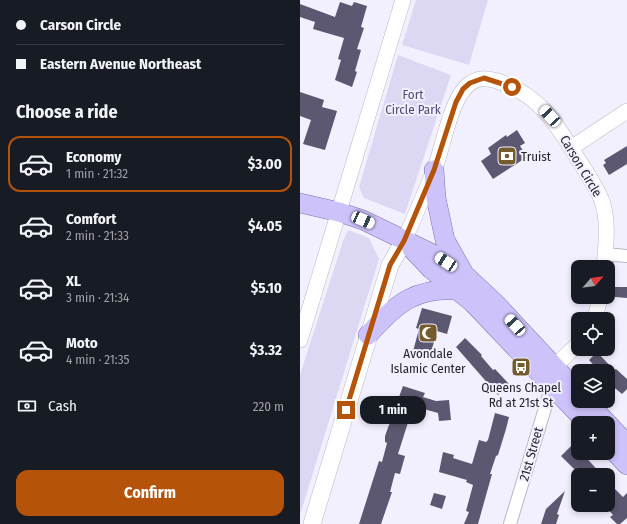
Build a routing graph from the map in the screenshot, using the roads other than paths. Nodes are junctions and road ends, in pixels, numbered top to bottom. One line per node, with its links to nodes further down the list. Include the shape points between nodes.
1 (403, 0): 6 (street)
2 (627, 111): 3 (street)
3 (571, 148): 4 (street, Carson Circle, via 550,116 537,102 523,91 484,78 470,83 463,89 456,102); 9 (street, Carson Circle, via 602,201 607,227)
4 (434, 170): 7 (street, Carson Circle); 11 (main road, via 436,198 445,240)
5 (300, 203): 6 (main road)
6 (339, 212): 7 (main road, via 369,222); 13 (street)
7 (404, 241): 11 (main road, via 436,256); 12 (main road, via 390,265)
8 (627, 256): 10 (street)
9 (604, 260)
10 (609, 260)
11 (462, 282): 12 (main road, via 425,291 390,310); 15 (main road, via 496,304)
12 (368, 335): 24 (main road)
13 (300, 340)
14 (571, 353): 15 (street)
15 (553, 376): 16 (main road); 18 (main road); 25 (street, 21st Street)
16 (571, 388)
17 (592, 408): 19 (main road)
18 (582, 416)
19 (600, 416)
20 (615, 432): 21 (main road)
21 (627, 444)
22 (615, 452): 23 (main road)
23 (627, 465)
24 (312, 524)
25 (510, 524)

